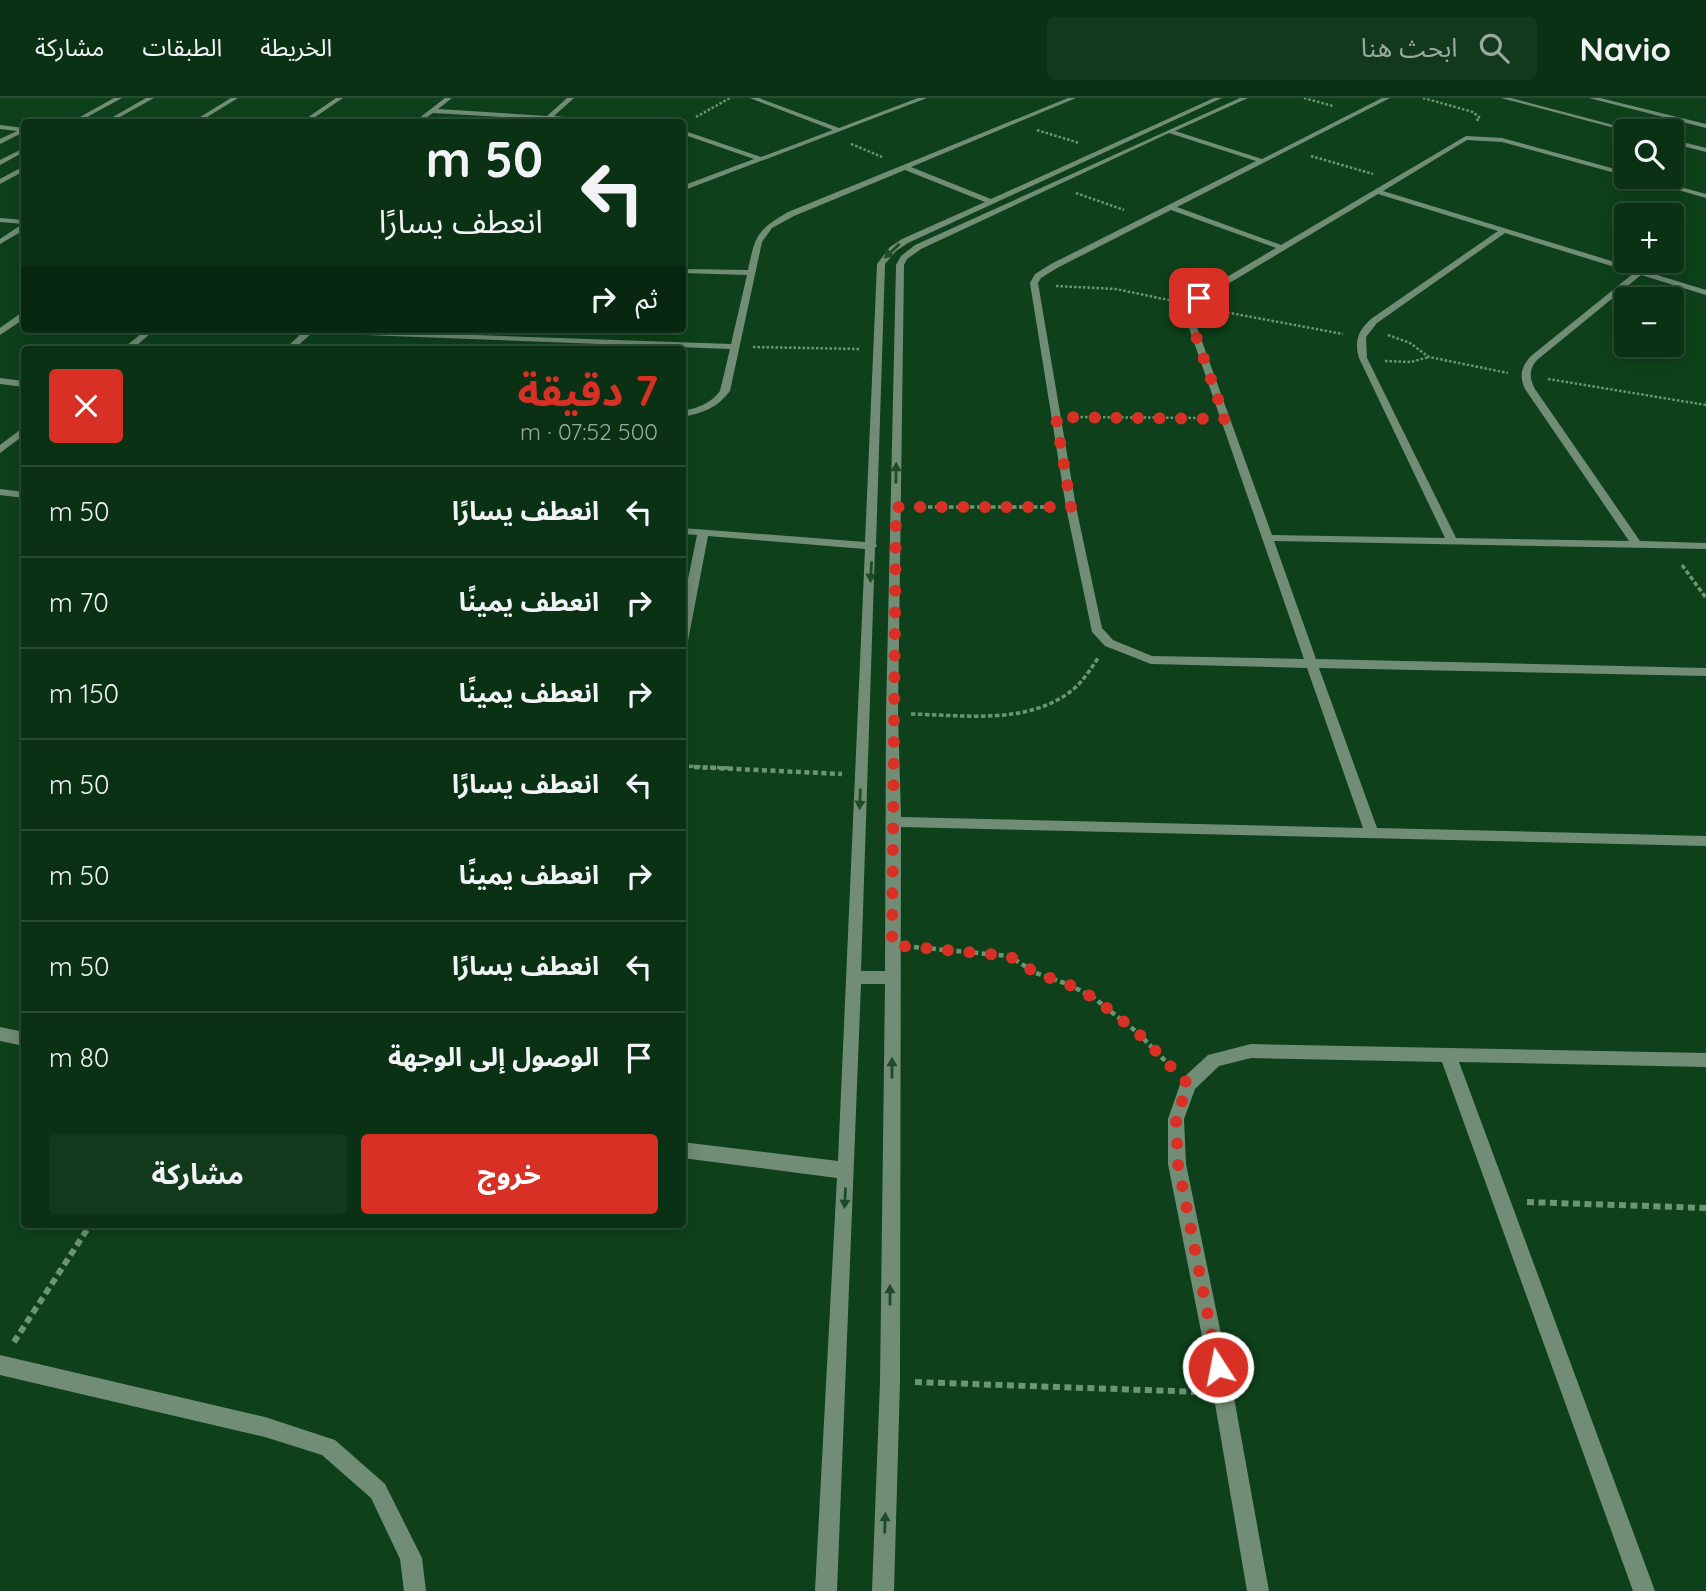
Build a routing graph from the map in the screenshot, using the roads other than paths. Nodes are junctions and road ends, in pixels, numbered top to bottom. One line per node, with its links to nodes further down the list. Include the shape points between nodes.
1 (119, 98): 20 (street)
2 (151, 98): 21 (street)
3 (235, 98): 22 (street)
4 (339, 98): 23 (street)
5 (449, 98): 18 (street)
6 (571, 98): 19 (street)
7 (753, 98): 30 (street)
8 (902, 98): 17 (street)
9 (924, 98): 17 (street)
10 (1055, 98): 16 (street)
11 (1245, 98): 31 (street)
12 (1387, 98): 41 (street)
13 (1504, 98): 26 (street)
14 (1592, 98): 27 (street)
15 (1208, 99): 43 (street)
16 (1069, 100): 44 (street)
17 (914, 102): 30 (street)
18 (432, 111): 19 (street); 24 (street)
19 (549, 118): 25 (street)
20 (80, 119)
21 (112, 119)
22 (200, 119)
23 (308, 119)
24 (421, 119)
25 (565, 119)
26 (1614, 126)
27 (1706, 126)
28 (0, 127): 29 (street)
29 (21, 130)
30 (839, 130): 40 (street)
31 (1168, 131): 41 (street); 47 (street)
32 (21, 132): 34 (street)
33 (686, 133): 40 (street)
34 (15, 136): 35 (street); 36 (street)
35 (21, 136)
36 (0, 142)
37 (1684, 144): 38 (street)
38 (1706, 150)
39 (21, 152): 42 (street)
40 (760, 159): 49 (street)
41 (1262, 161): 54 (street)
42 (0, 163)
43 (1064, 166): 47 (street); 53 (street)
44 (905, 167): 53 (street); 63 (street, via 769,226 758,243)
45 (21, 170): 48 (street)
46 (1614, 171): 51 (street, via 1489,138 1458,141)
47 (1081, 172): 92 (street, one-way to 47, via 900,265 918,247)
48 (0, 182)
49 (686, 187)
50 (1683, 189): 52 (street)
51 (1376, 191): 58 (street); 60 (street)
52 (1706, 195)
53 (990, 201): 87 (street, one-way to 87, via 905,241 884,258)
54 (1171, 207): 60 (street); 90 (street, via 1045,271 1034,283 1091,614 1096,629 1109,643 1151,660)
55 (0, 220): 56 (street)
56 (21, 222)
57 (21, 229): 59 (street)
58 (1505, 230): 61 (street); 85 (street, via 1360,337 1363,358)
59 (0, 242)
60 (1282, 248): 84 (street, via 1208,292 1193,306 1191,322)
61 (1614, 264)
62 (686, 271): 63 (street)
63 (751, 273): 74 (street)
64 (1639, 273): 86 (street, via 1534,358 1524,376)
65 (1643, 273): 66 (street)
66 (1706, 293)
67 (21, 317): 68 (street)
68 (0, 332)
69 (147, 333): 72 (street)
70 (307, 333): 73 (street)
71 (405, 333): 74 (street)
72 (130, 346)
73 (292, 346)
74 (734, 347): 77 (street, via 725,391 718,402)
75 (0, 381): 76 (street)
76 (21, 384)
77 (686, 413)
78 (21, 432): 79 (street)
79 (0, 450)
80 (0, 492): 81 (street)
81 (21, 495)
82 (686, 531): 83 (street)
83 (703, 531): 87 (street); 89 (street)
84 (1267, 538): 85 (street); 90 (street)
85 (1452, 541): 86 (street)
86 (1636, 544): 88 (street)
87 (872, 546): 95 (street, one-way to 95)
88 (1706, 546)
89 (686, 620)
90 (1311, 664): 91 (street); 93 (street)
91 (1706, 672)
92 (894, 822): 93 (street); 96 (street)
93 (1372, 834): 94 (street)
94 (1706, 841)
95 (853, 977): 96 (street); 102 (street)
96 (892, 978): 106 (street, one-way to 96, via 890,1382)
97 (0, 1034): 98 (street)
98 (21, 1038)
99 (1448, 1055): 100 (street); 107 (street, via 1251,1051 1214,1060 1188,1084 1176,1119 1178,1164); 108 (street)
100 (1706, 1060)
101 (686, 1151): 102 (street)
102 (846, 1171): 105 (street, one-way to 105)
103 (4, 1358): 104 (street, via 328,1447 378,1491 411,1558)
104 (415, 1591)
105 (826, 1591)
106 (883, 1591)
107 (1258, 1591)
108 (1644, 1591)

